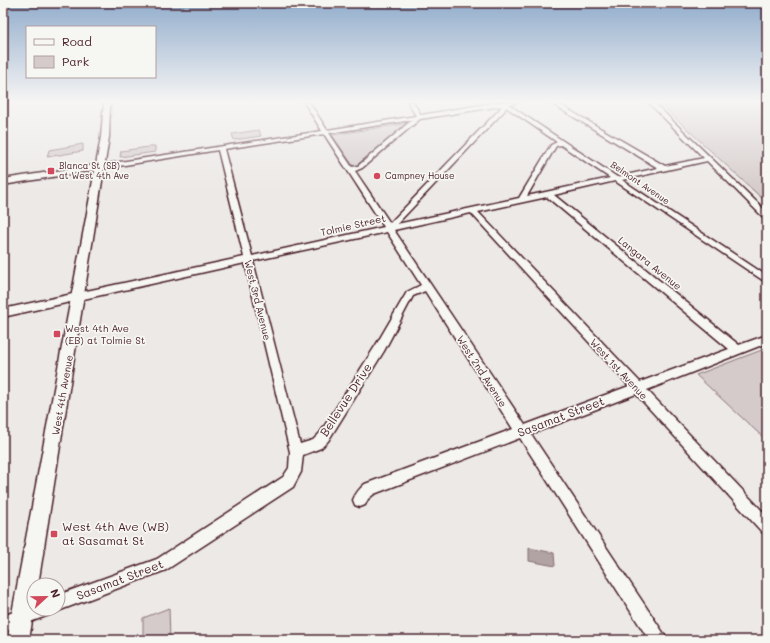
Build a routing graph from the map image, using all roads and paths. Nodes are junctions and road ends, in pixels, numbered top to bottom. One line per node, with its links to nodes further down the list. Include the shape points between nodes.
1 (105, 132): 11 (main road, West 4th Avenue)
2 (325, 132): 9 (street); 13 (street, West 2nd Avenue)
3 (401, 132): 13 (street, via 360,167)
4 (481, 132): 20 (street)
5 (545, 132): 8 (street, Belmont Avenue)
6 (602, 132): 12 (street)
7 (681, 132): 10 (street)
8 (561, 143): 14 (street, Belmont Avenue); 17 (street, via 554,145)
9 (220, 148): 11 (street); 21 (street, West 3rd Avenue)
10 (708, 159): 12 (street, Tolmie Street); 19 (street)
11 (100, 167): 15 (main road); 24 (main road, West 4th Avenue)
12 (663, 168): 14 (street, Tolmie Street)
13 (350, 170): 20 (street, West 2nd Avenue)
14 (616, 179): 16 (street, Tolmie Street); 22 (street, Belmont Avenue)
15 (3, 182)
16 (548, 194): 17 (street, Tolmie Street); 27 (street, Langara Avenue)
17 (523, 199): 18 (street, Tolmie Street)
18 (472, 210): 20 (street, Tolmie Street); 28 (street, West 1st Avenue)
19 (767, 216)
20 (389, 228): 21 (street, Tolmie Street); 23 (street, West 2nd Avenue)
21 (248, 259): 24 (street, Tolmie Street); 30 (street, West 3rd Avenue)
22 (767, 280)
23 (426, 287): 29 (street, West 2nd Avenue); 30 (street, Bellevue Drive, via 410,294 380,348 324,437 317,444)
24 (79, 296): 25 (street, Tolmie Street); 35 (main road, West 4th Avenue)
25 (3, 313)
26 (767, 339): 27 (street, Sasamat Street)
27 (738, 350): 28 (street, Sasamat Street)
28 (637, 388): 29 (street, Sasamat Street); 32 (street, West 1st Avenue)
29 (522, 432): 31 (street, Sasamat Street, via 370,489); 38 (street, West 2nd Avenue)
30 (296, 452): 33 (street, Sasamat Street, via 294,476 288,482 180,553 161,565)
31 (360, 500)
32 (767, 527)
33 (66, 600)
34 (26, 615): 35 (street)
35 (22, 617): 36 (street); 37 (main road, West 4th Avenue)
36 (3, 624)
37 (18, 640)
38 (659, 640)

